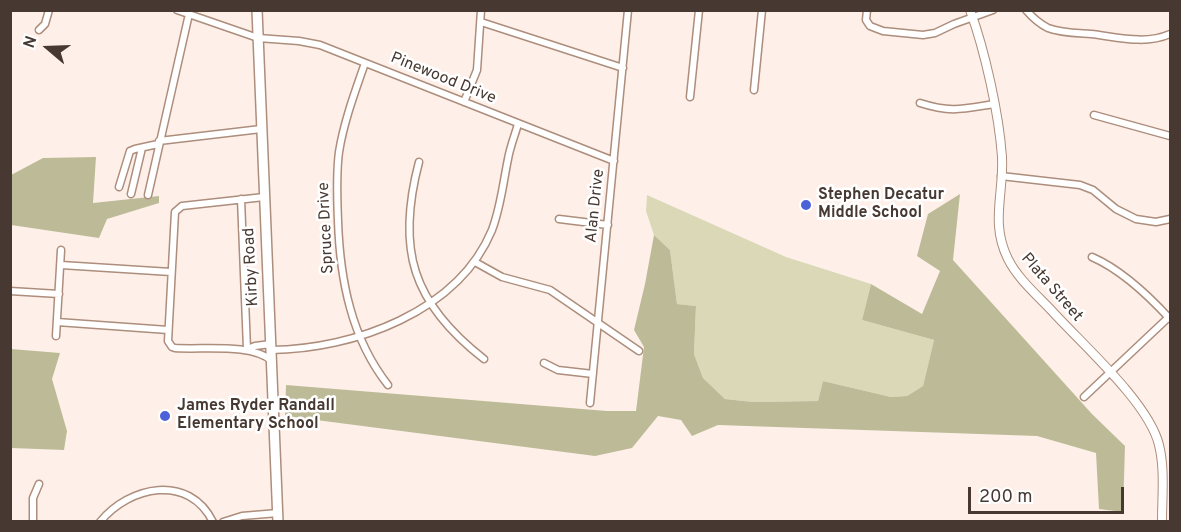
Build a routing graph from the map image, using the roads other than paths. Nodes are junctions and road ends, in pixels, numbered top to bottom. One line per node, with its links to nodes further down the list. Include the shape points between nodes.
1 (49, 10): 14 (street)
2 (177, 10): 11 (street, Pinewood Drive)
3 (257, 10): 16 (main road, Kirby Road)
4 (481, 10): 13 (street)
5 (628, 10): 18 (street, Alan Drive)
6 (699, 10): 20 (street)
7 (762, 10): 19 (street)
8 (867, 10): 12 (street, via 868,23 874,29 910,35 935,33)
9 (993, 10): 12 (street)
10 (1026, 10): 15 (street, via 1038,22 1064,32 1136,39)
11 (189, 14): 16 (street, Pinewood Drive); 28 (street)
12 (971, 14): 23 (street, Plata Street)
13 (481, 22): 18 (street); 21 (street, via 477,70)
14 (39, 30)
15 (1170, 34)
16 (258, 38): 17 (street, Pinewood Drive, via 311,43); 26 (main road, Kirby Road)
17 (365, 63): 21 (street, Pinewood Drive); 53 (street, Spruce Drive, via 343,131 336,184 342,274)
18 (623, 68): 31 (street, Alan Drive)
19 (754, 90)
20 (690, 97)
21 (464, 102): 25 (street, Pinewood Drive)
22 (920, 103): 23 (street, via 940,110)
23 (994, 104): 32 (street, Plata Street)
24 (1094, 115): 27 (street)
25 (518, 124): 31 (street, Pinewood Drive); 43 (street, via 499,211)
26 (261, 129): 28 (street); 36 (main road, Kirby Road)
27 (1170, 136)
28 (158, 143): 29 (street); 35 (street)
29 (142, 148): 33 (street, via 130,151); 34 (street)
30 (419, 162): 48 (street, via 410,213 410,249 415,276)
31 (614, 162): 40 (street, Alan Drive)
32 (1001, 176): 39 (street, via 1080,185 1136,219); 61 (street, Plata Street, via 998,226 1009,260)
33 (119, 188)
34 (131, 194)
35 (148, 195)
36 (264, 197): 37 (street); 55 (main road, Kirby Road)
37 (241, 199): 45 (street, via 177,209); 56 (street)
38 (559, 219): 40 (street)
39 (1170, 219)
40 (608, 225): 51 (street, Alan Drive)
41 (61, 250): 44 (street)
42 (1092, 257): 49 (street, via 1128,279)
43 (475, 262): 48 (street); 51 (street, via 502,277 550,290)
44 (61, 264): 45 (street); 47 (street)
45 (171, 272): 52 (street)
46 (10, 291): 47 (street)
47 (59, 294): 50 (street)
48 (431, 304): 53 (street); 58 (street, via 455,334)
49 (1170, 317): 61 (street)
50 (57, 322): 52 (street); 54 (street)
51 (598, 324): 57 (street); 62 (street, Alan Drive)
52 (168, 330): 56 (street, via 168,341 176,348)
53 (359, 335): 55 (street, via 318,347); 63 (street, Spruce Drive)
54 (56, 336)
55 (271, 347): 56 (street); 59 (main road, Kirby Road)
56 (247, 349): 59 (street)
57 (639, 351)
58 (484, 359)
59 (272, 361): 68 (main road, Kirby Road)
60 (544, 363): 62 (street, via 558,370)
61 (1109, 372): 64 (street); 66 (street, Plata Street, via 1153,428)
62 (593, 374): 65 (street, Alan Drive)
63 (388, 385)
64 (1084, 397)
65 (590, 403)
66 (1166, 481): 73 (street, Plata Street)
67 (39, 484): 69 (street, via 33,498)
68 (278, 517): 72 (street, via 242,516)
69 (33, 522)
70 (100, 522): 71 (street, via 129,497 160,490 193,499 207,510)
71 (213, 522)
72 (223, 522)
73 (1162, 522)

